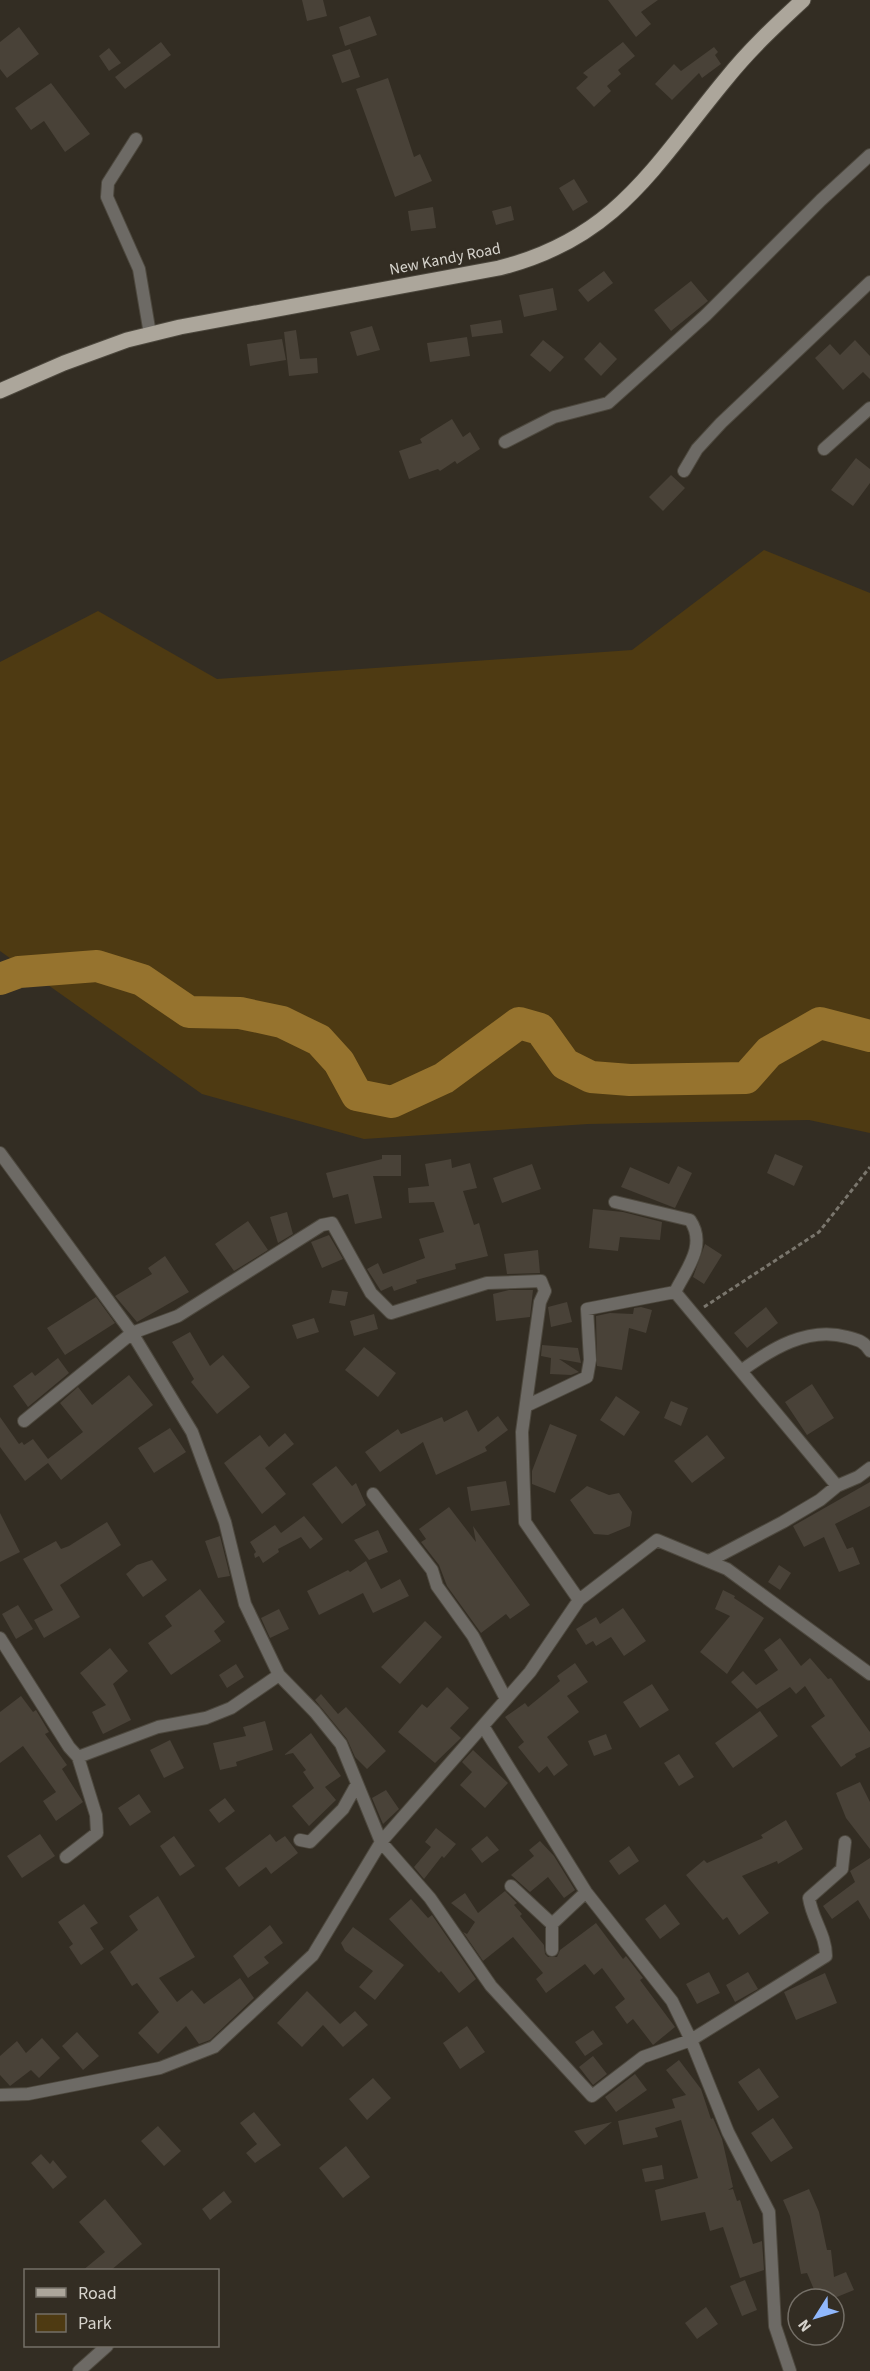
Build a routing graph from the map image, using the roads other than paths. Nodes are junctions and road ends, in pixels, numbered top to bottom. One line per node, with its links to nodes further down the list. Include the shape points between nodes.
1 (803, 0): 5 (main road, New Kandy Road, via 757,43 629,198 603,221 548,253 499,268)
2 (136, 139): 5 (street, via 108,183 107,197 139,269)
3 (870, 155): 8 (street, via 706,315 608,403 554,417)
4 (870, 282): 10 (street, via 721,423)
5 (150, 334): 6 (main road, New Kandy Road, via 64,363)
6 (0, 392)
7 (870, 408): 9 (street)
8 (506, 442)
9 (824, 449)
10 (684, 471)
11 (0, 1153): 14 (street)
12 (615, 1202): 13 (street, via 690,1220 697,1230 698,1245)
13 (675, 1292): 16 (street); 17 (street, via 586,1309 590,1360 587,1377)
14 (132, 1333): 17 (street, via 178,1317 332,1222 371,1293 391,1313 487,1283 541,1281 545,1291 540,1302); 18 (street); 26 (street, via 192,1432 225,1522 245,1604)
15 (870, 1351): 16 (street, via 864,1342 836,1334 799,1338 767,1352)
16 (741, 1371): 20 (street)
17 (526, 1406): 23 (street, via 522,1432 525,1522)
18 (24, 1420)
19 (870, 1468): 20 (street)
20 (837, 1486): 22 (street, via 783,1522)
21 (373, 1494): 27 (street, via 432,1570 437,1586 473,1636)
22 (709, 1561): 23 (street, via 657,1540); 25 (street, via 727,1569)
23 (579, 1600): 27 (street)
24 (0, 1638): 29 (street)
25 (870, 1674)
26 (279, 1675): 29 (street, via 231,1708 206,1718 158,1727); 30 (street, via 341,1744)
27 (506, 1700): 28 (street)
28 (483, 1726): 32 (street); 36 (street)
29 (78, 1757): 34 (street, via 96,1815 97,1833)
30 (357, 1784): 31 (street, via 343,1809 310,1842); 32 (street)
31 (300, 1840)
32 (381, 1842): 39 (street, via 430,1898 491,1986 592,2096 644,2057); 40 (street, via 313,1954 214,2047 160,2068 28,2094)
33 (845, 1842): 39 (street, via 842,1869 809,1898 826,1944 826,1956)
34 (66, 1857)
35 (511, 1886): 37 (street)
36 (586, 1892): 37 (street); 39 (street, via 672,2001)
37 (552, 1924): 38 (street)
38 (552, 1950)
39 (691, 2040): 43 (street, via 728,2132 769,2212 775,2326)
40 (0, 2095)
41 (106, 2347): 42 (street)
42 (79, 2371)
43 (790, 2371)

